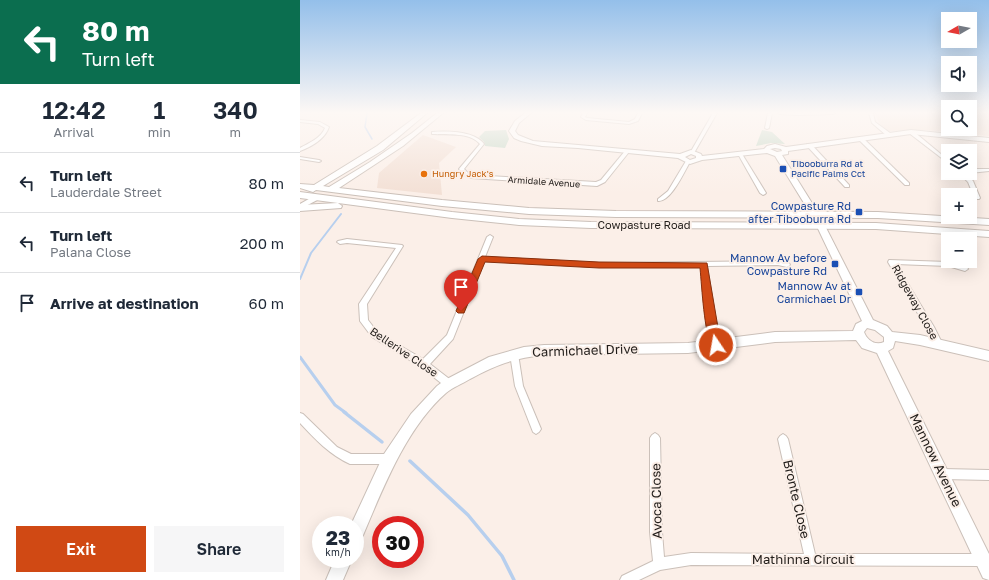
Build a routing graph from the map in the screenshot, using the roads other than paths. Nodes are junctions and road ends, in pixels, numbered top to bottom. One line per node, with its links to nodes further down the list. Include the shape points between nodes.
1 (316, 140): 12 (street)
2 (390, 140): 27 (main road)
3 (407, 140): 24 (main road)
4 (479, 140): 14 (street, Armidale Avenue, via 482,144 479,149 461,169 466,174 597,184 603,181)
5 (522, 140): 14 (street)
6 (699, 140): 15 (street)
7 (852, 140): 10 (street)
8 (862, 140): 29 (street)
9 (921, 140): 19 (street)
10 (809, 145): 11 (street); 31 (street)
11 (785, 149): 13 (street, via 772,146); 17 (street, via 784,154)
12 (300, 150)
13 (768, 151): 16 (street); 17 (street)
14 (626, 152): 18 (street)
15 (692, 153): 18 (street); 21 (street, via 699,155)
16 (740, 154): 21 (street); 35 (street)
17 (778, 155): 41 (street, via 799,184)
18 (681, 156): 23 (street, via 682,160)
19 (941, 156)
20 (300, 158): 22 (street)
21 (699, 158): 23 (street)
22 (319, 161)
23 (688, 162): 38 (street, via 670,192)
24 (367, 168): 33 (main road); 34 (main road, via 354,185)
25 (989, 170): 26 (street)
26 (977, 171)
27 (332, 178): 28 (main road); 32 (main road)
28 (300, 181)
29 (907, 184)
30 (300, 186): 32 (main road, Cowpasture Road)
31 (847, 186)
32 (314, 188): 33 (main road, Cowpasture Road); 36 (main road)
33 (330, 190): 34 (main road, Cowpasture Road); 37 (main road)
34 (357, 192): 41 (main road, Cowpasture Road, via 529,211)
35 (763, 193)
36 (300, 195): 37 (main road, Cowpasture Road)
37 (317, 198): 39 (main road, Cowpasture Road); 40 (street)
38 (660, 200)
39 (377, 205): 40 (main road); 43 (main road, Cowpasture Road, via 491,220 591,226)
40 (300, 208)
41 (816, 215): 42 (main road, Cowpasture Road); 43 (street)
42 (989, 222)
43 (822, 226): 44 (main road, Cowpasture Road, via 934,229); 51 (street)
44 (989, 234)
45 (490, 237): 47 (street)
46 (340, 242): 59 (street, Bellerive Close, via 400,246 363,304 364,321 375,335)
47 (482, 259): 48 (street, via 599,265); 59 (street, via 450,337)
48 (704, 265): 49 (street); 55 (street)
49 (787, 265)
50 (965, 269): 54 (street, Ridgeway Close, via 948,264 892,262)
51 (869, 324): 52 (street, via 858,329); 53 (street, via 881,328)
52 (859, 335): 55 (street, Carmichael Drive, via 787,336); 56 (street, via 868,345)
53 (889, 336): 54 (street); 56 (street, via 889,345)
54 (938, 344): 58 (street)
55 (716, 345): 57 (street, Carmichael Drive, via 683,348 544,350)
56 (881, 349): 66 (street, Mannow Avenue)
57 (514, 354): 60 (street, Carmichael Drive, via 483,365); 62 (street, via 520,386)
58 (989, 356)
59 (424, 364): 60 (street, Bellerive Close)
60 (449, 384): 65 (street, Carmichael Drive, via 416,418)
61 (302, 421): 65 (street, via 334,450 350,459)
62 (536, 429)
63 (655, 438): 70 (street, Avoca Close)
64 (783, 439): 69 (street, Bronte Close)
65 (389, 459): 68 (street, Carmichael Drive)
66 (943, 474): 67 (street); 71 (street, Mannow Avenue)
67 (989, 475)
68 (363, 516)
69 (811, 559): 70 (street, Mathinna Circuit, via 708,558 674,560); 71 (street, Mathinna Circuit)
70 (659, 564): 74 (street, Mathinna Circuit)
71 (986, 566)
72 (340, 568): 73 (street)
73 (334, 580)
74 (626, 580)

